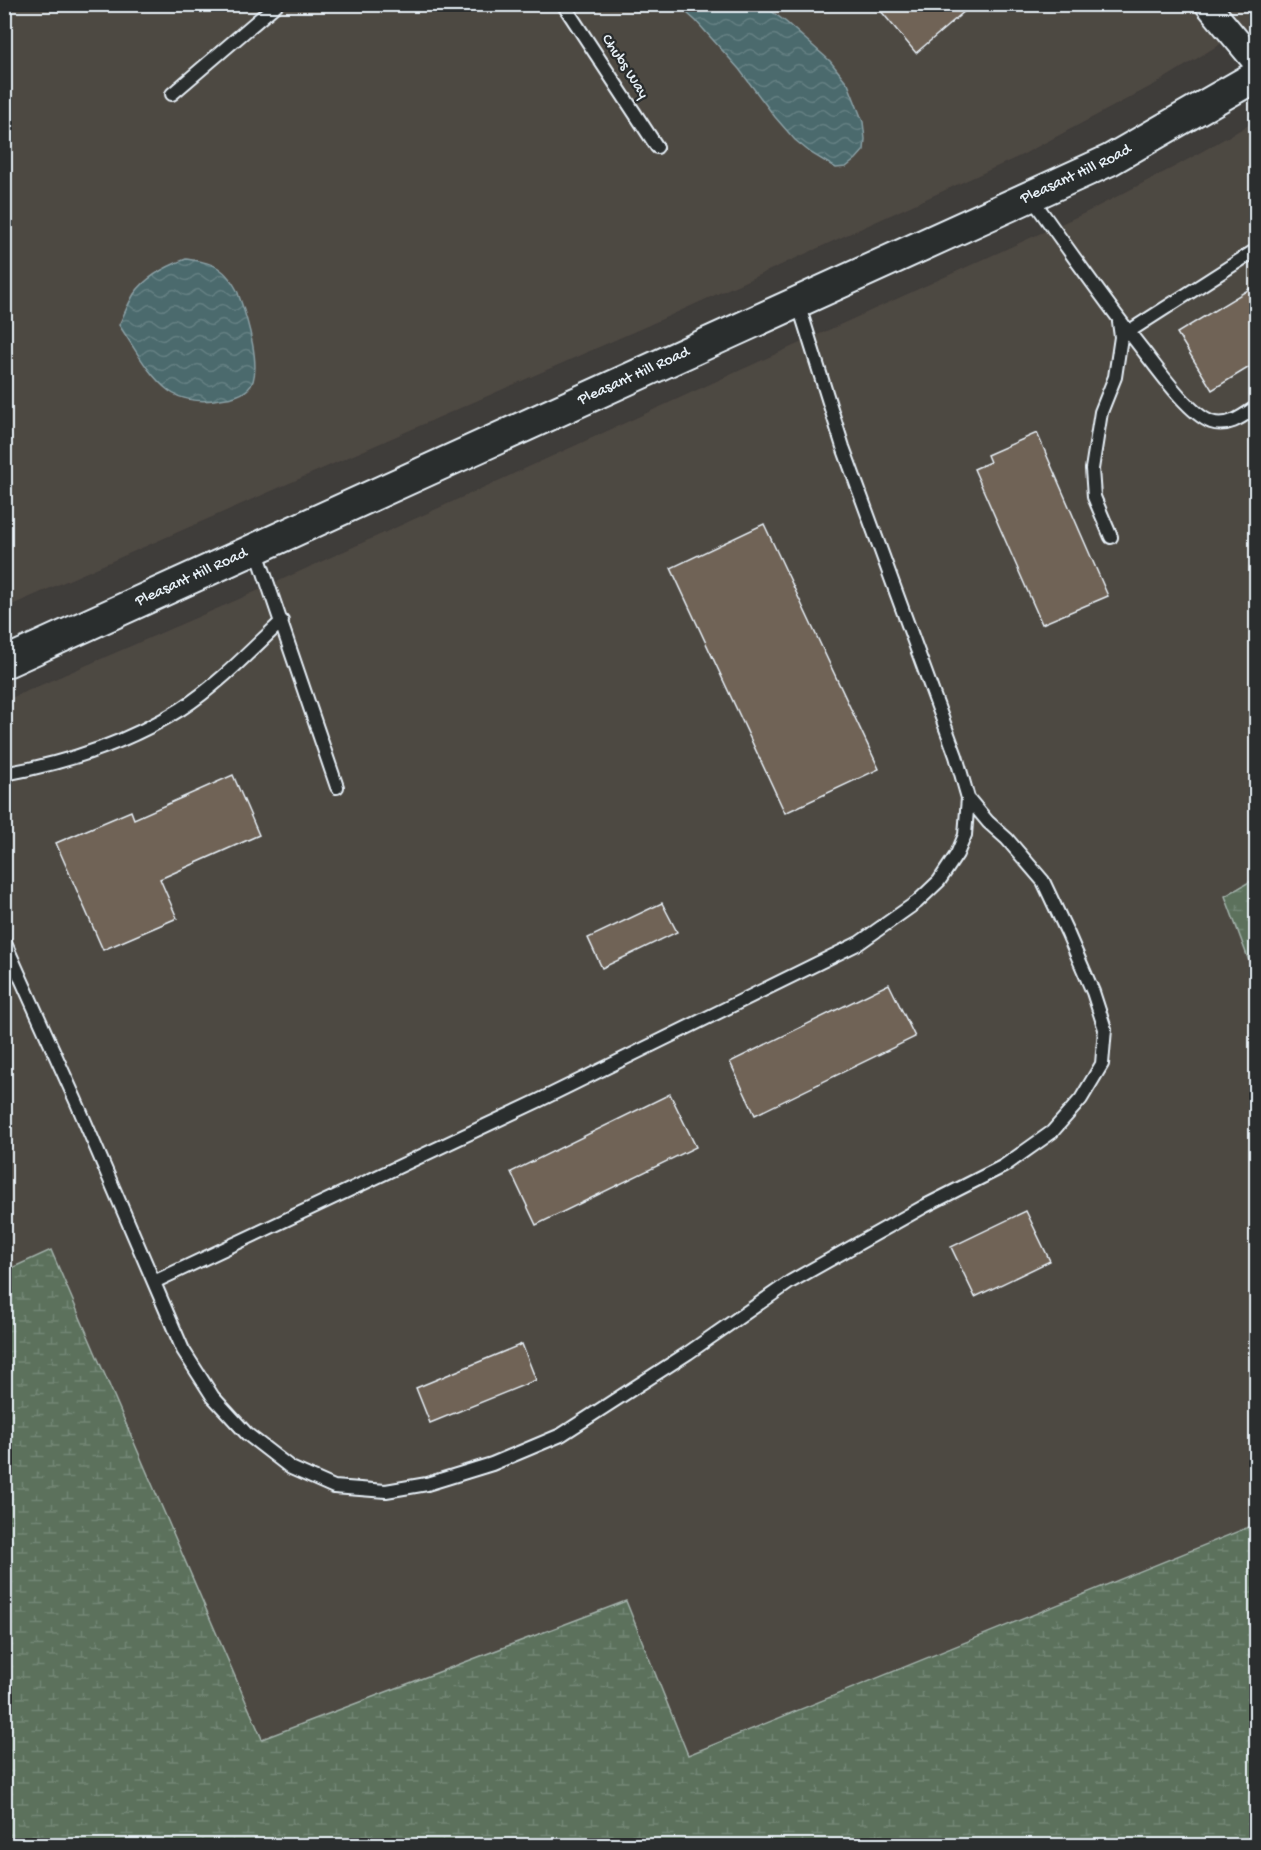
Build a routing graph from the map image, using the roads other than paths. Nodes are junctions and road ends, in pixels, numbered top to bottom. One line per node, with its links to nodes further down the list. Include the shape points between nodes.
1 (277, 4): 6 (lane)
2 (563, 4): 7 (lane, Chubs Way)
3 (1207, 4): 4 (street)
4 (1257, 63)
5 (1257, 76): 8 (street, Pleasant Hill Road, via 1110,160)
6 (172, 94)
7 (657, 147)
8 (1031, 197): 10 (street, Pleasant Hill Road); 11 (lane)
9 (1257, 250): 12 (lane)
10 (798, 303): 15 (street, Pleasant Hill Road); 20 (lane, via 843,447)
11 (1118, 320): 12 (lane); 14 (lane, via 1121,337 1117,366 1101,412 1092,469 1094,497)
12 (1128, 332): 13 (lane, via 1174,390 1210,422 1225,424)
13 (1257, 406)
14 (1111, 537)
15 (256, 549): 16 (lane); 17 (street, Pleasant Hill Road)
16 (282, 621): 18 (lane, via 215,683 142,731 92,752); 19 (lane)
17 (4, 663)
18 (4, 774)
19 (337, 788)
20 (968, 798): 22 (lane, via 964,835 939,881 917,903 860,943 540,1100); 22 (lane, via 1043,881 1093,992 1105,1029 1102,1064 1081,1099 1052,1132 1004,1166 790,1282 561,1434 492,1464 427,1484 386,1491 334,1487 291,1468 268,1451 213,1397 183,1350)
21 (4, 941): 22 (lane)
22 (154, 1282)

